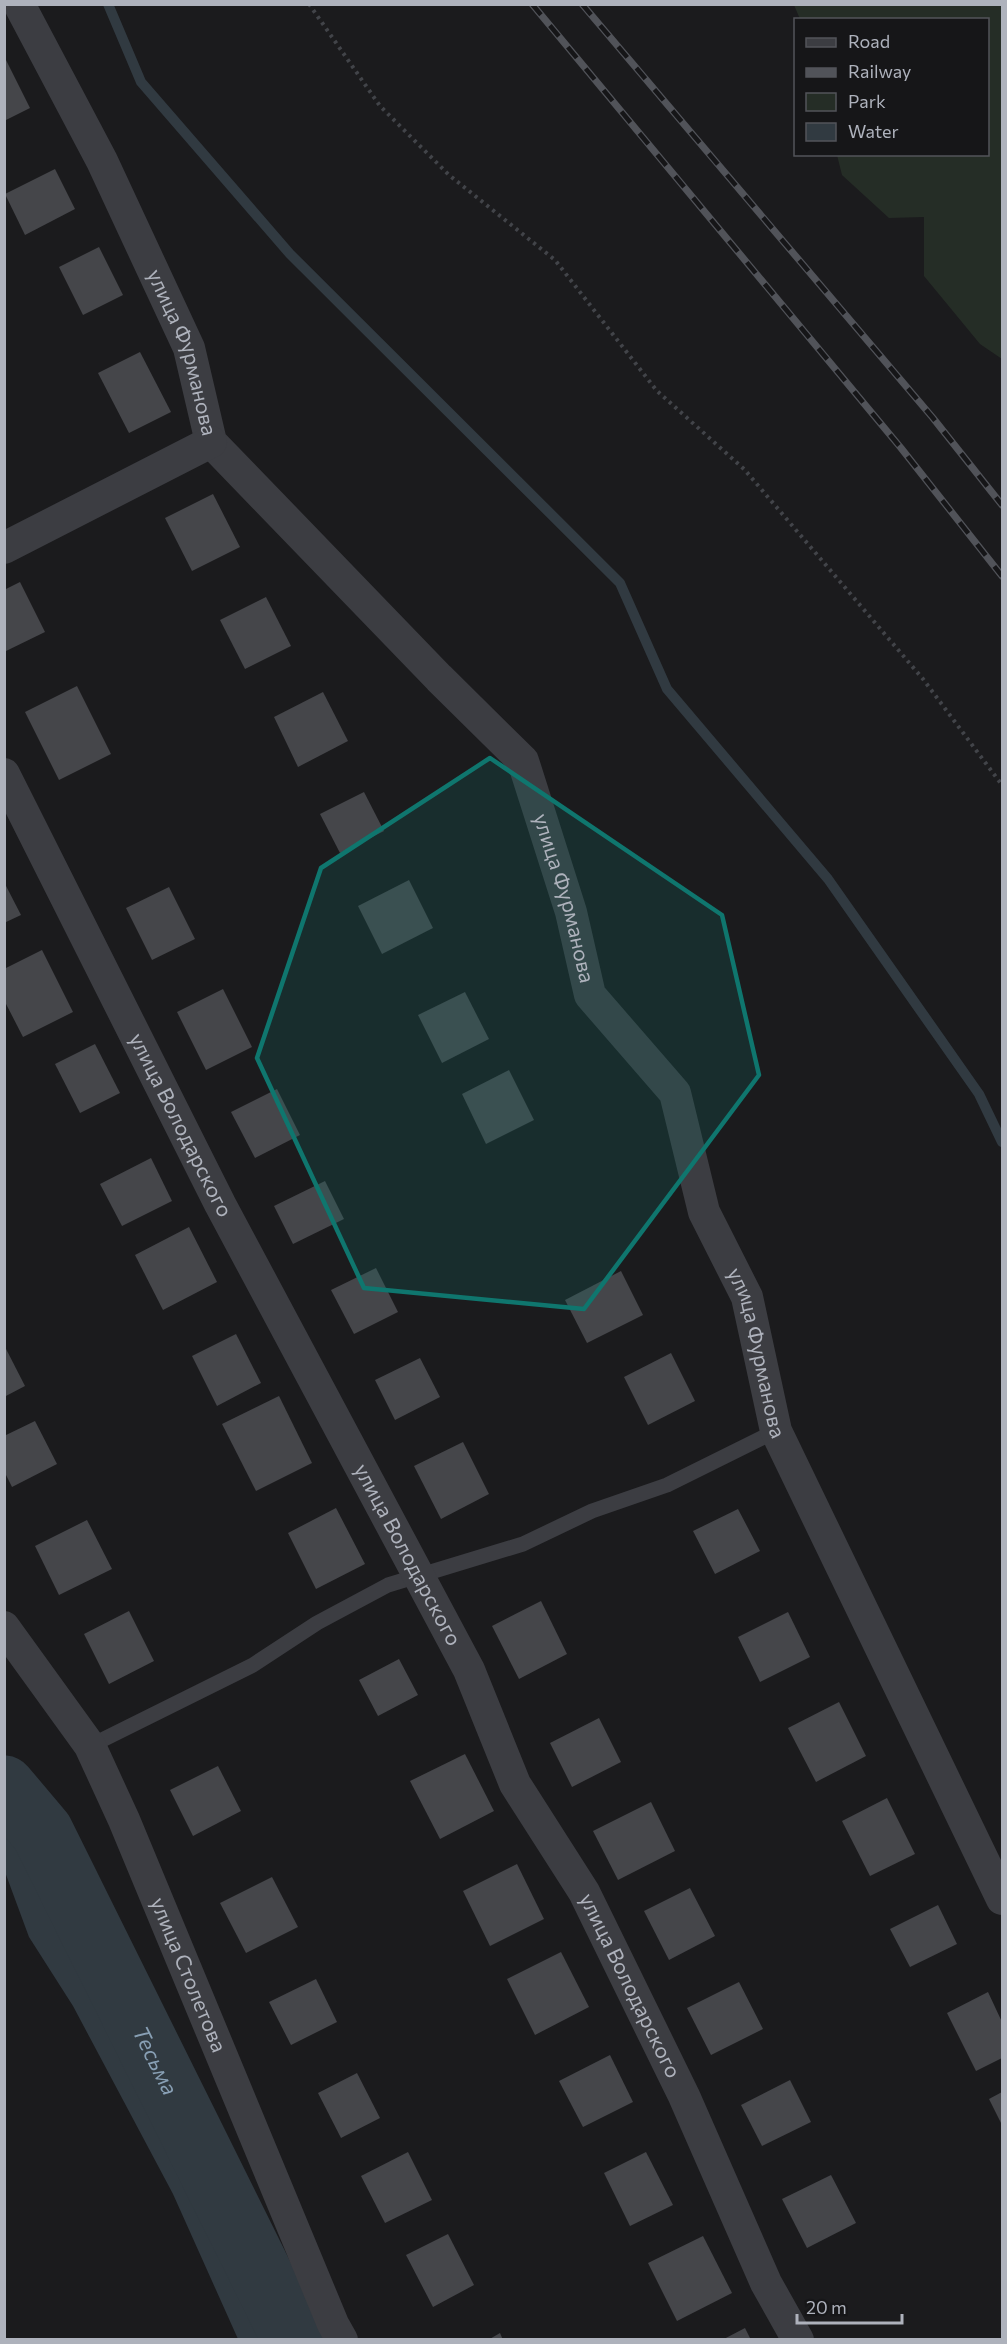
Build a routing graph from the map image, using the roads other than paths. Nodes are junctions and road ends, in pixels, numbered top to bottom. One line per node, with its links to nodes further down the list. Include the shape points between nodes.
1 (19, 4): 2 (street, улица Фурманова, via 102,161 189,348)
2 (211, 442): 3 (street); 5 (street, улица Фурманова, via 523,761 571,912 590,995 675,1093 704,1212 747,1297)
3 (4, 548)
4 (4, 774): 6 (street, улица Володарского, via 220,1204)
5 (776, 1431): 6 (lane, via 667,1485 592,1511 524,1544); 9 (street, улица Фурманова)
6 (419, 1576): 8 (lane, via 388,1585 317,1623 253,1665); 11 (street, улица Володарского, via 470,1670 515,1784 584,1892 684,2096 766,2283)
7 (4, 1627): 8 (street, улица Столетова)
8 (90, 1746): 10 (street, улица Столетова)
9 (1002, 1899)
10 (342, 2340)
11 (798, 2340)

